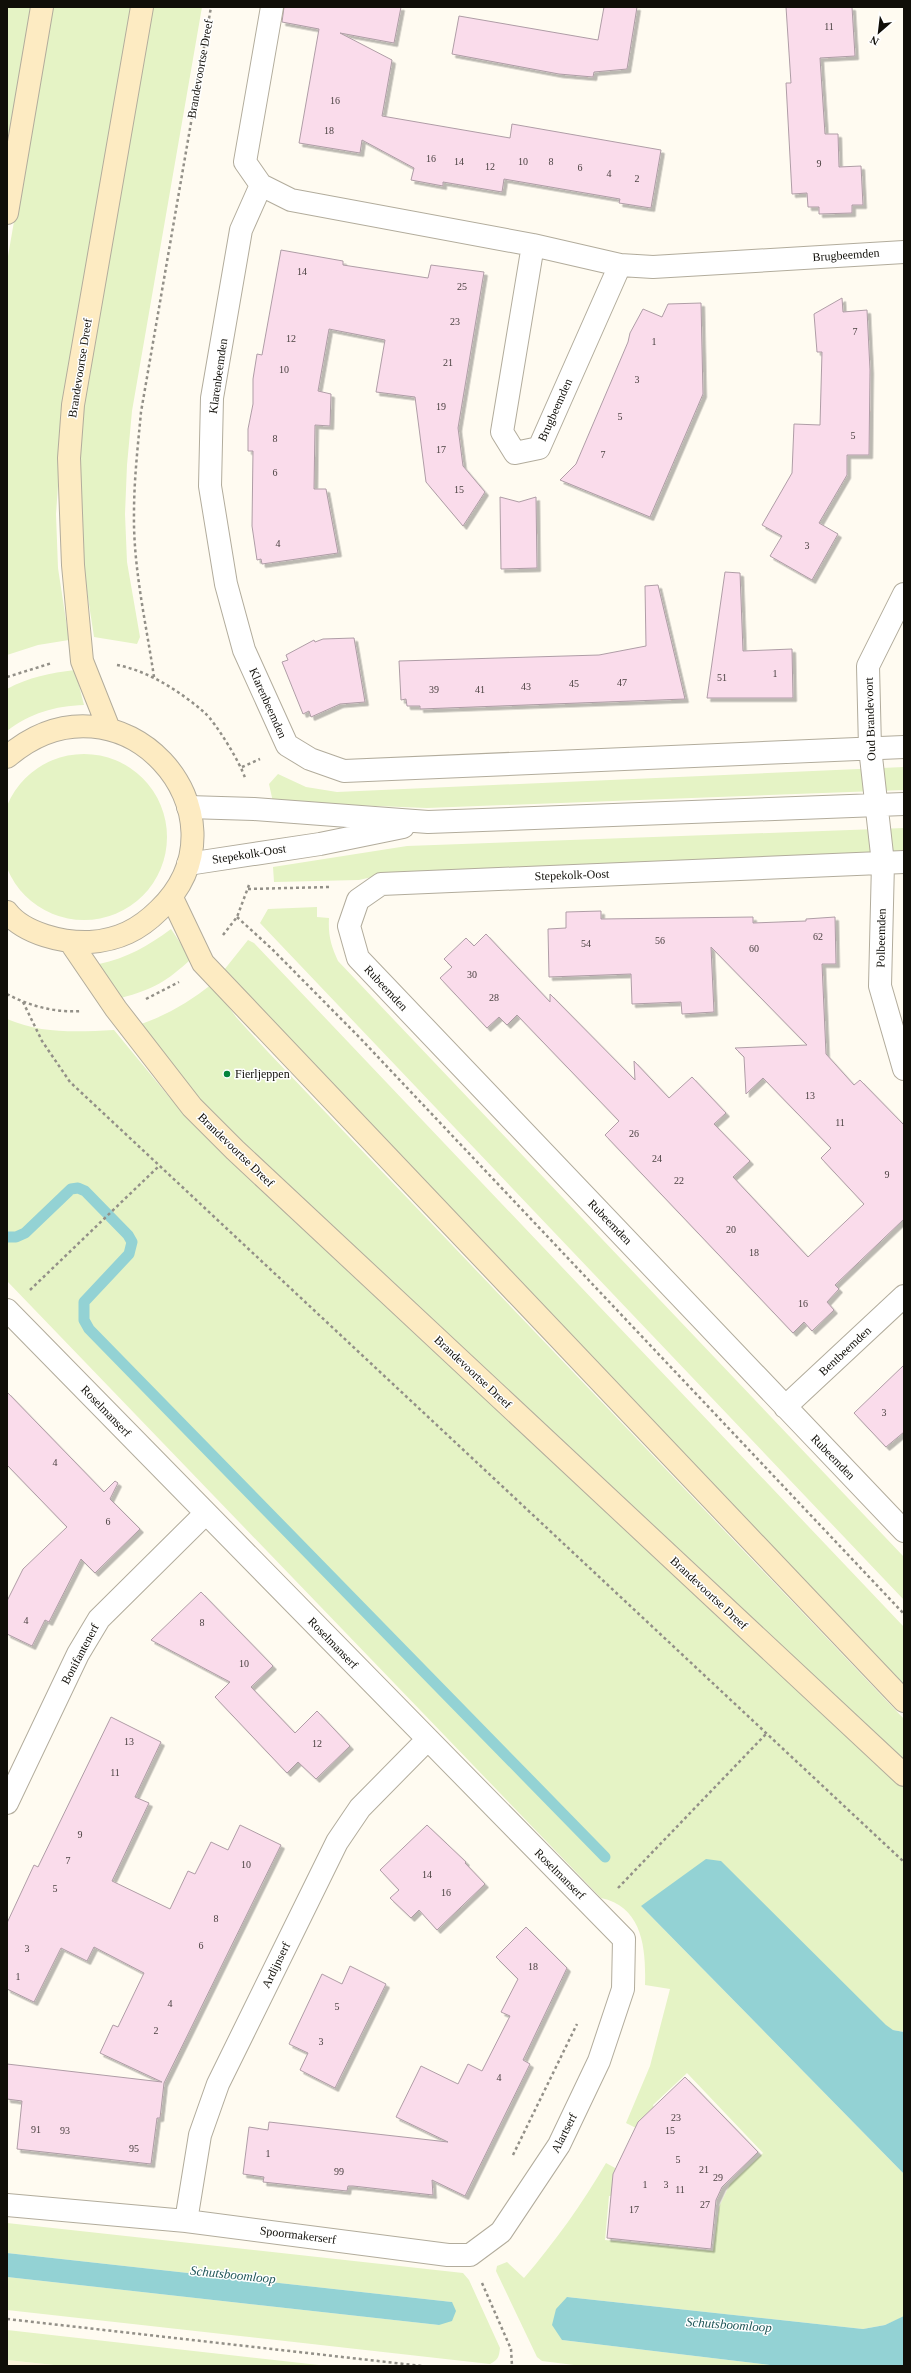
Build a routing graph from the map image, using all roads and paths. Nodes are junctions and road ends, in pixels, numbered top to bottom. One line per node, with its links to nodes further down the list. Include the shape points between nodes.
1 (42, 7): 6 (main road)
2 (142, 7): 11 (main road, Brandevoortse Dreef, via 73,405 69,458 73,565)
3 (211, 7): 13 (path, Brandevoortse Dreef, via 141,412 136,467 134,513 137,560)
4 (272, 7): 5 (street, via 245,162)
5 (261, 185): 7 (street, Brugbeemden, via 291,200); 16 (street, Klarenbeemden, via 241,230 212,398 210,486 226,584 244,650 287,745 310,759 344,771)
6 (7, 213)
7 (533, 245): 9 (street, Brugbeemden); 9 (street, Brugbeemden, via 502,432 515,453 539,448)
8 (904, 252): 9 (street, Brugbeemden, via 653,267)
9 (620, 265)
10 (904, 594): 16 (street, Oud Brandevoort, via 868,666)
11 (82, 661): 12 (path, via 46,664); 13 (path, via 119,665); 14 (main road, Brandevoortse Dreef)
12 (7, 677)
13 (154, 677): 18 (path, via 206,714)
14 (109, 728): 17 (main road, via 79,726 50,731 23,743); 21 (main road, via 136,740 160,757 177,780)
15 (904, 747): 16 (street)
16 (870, 748): 20 (street, Oud Brandevoort)
17 (7, 757)
18 (242, 767)
19 (904, 804): 20 (street, Stepekolk-Oost)
20 (875, 805): 22 (street, Stepekolk-Oost); 23 (street, Polbeemden)
21 (188, 808): 22 (street, Stepekolk-Oost, via 254,809); 24 (main road, via 192,836)
22 (428, 822): 24 (street, Stepekolk-Oost, via 320,844)
23 (893, 863): 26 (street, Stepekolk-Oost, via 416,881 381,884); 30 (street, Polbeemden, via 880,986)
24 (188, 864): 25 (main road)
25 (172, 898): 28 (main road, via 144,925 109,941); 38 (main road, via 203,962)
26 (358, 900): 34 (street, Rubeemden, via 348,926 358,958); 37 (path, via 329,887 248,889 237,917 360,1038)
27 (7, 912): 28 (main road, via 38,933)
28 (70, 943): 41 (main road, Brandevoortse Dreef, via 116,1009 192,1107 235,1150)
29 (23, 1002): 31 (path, via 42,1041 70,1082)
30 (904, 1069)
31 (159, 1166): 33 (path); 39 (path)
32 (904, 1296): 34 (street, Bentbeemden)
33 (8, 1310): 35 (street, Roselmanserf)
34 (785, 1407): 36 (street, Rubeemden)
35 (206, 1513): 40 (street, Roselmanserf); 42 (street, Bonifantenerf, via 99,1619 78,1654)
36 (904, 1531)
37 (904, 1614)
38 (904, 1701)
39 (766, 1734): 43 (path); 44 (path)
40 (427, 1740): 44 (street, Roselmanserf); 47 (street, Ardijnserf, via 360,1808 337,1842 218,2084 200,2135)
41 (904, 1775)
42 (7, 1803)
43 (904, 1862)
44 (596, 1910): 45 (street, Roselmanserf, via 624,1939)
45 (623, 1989): 48 (street, Alartserf, via 598,2061 559,2145 501,2232)
46 (7, 2205): 47 (street, Spoormakerserf)
47 (186, 2221): 48 (street, Spoormakerserf, via 448,2255)
48 (470, 2254): 51 (path, via 511,2349)
49 (7, 2319): 50 (path)
50 (422, 2366)
51 (512, 2366)

